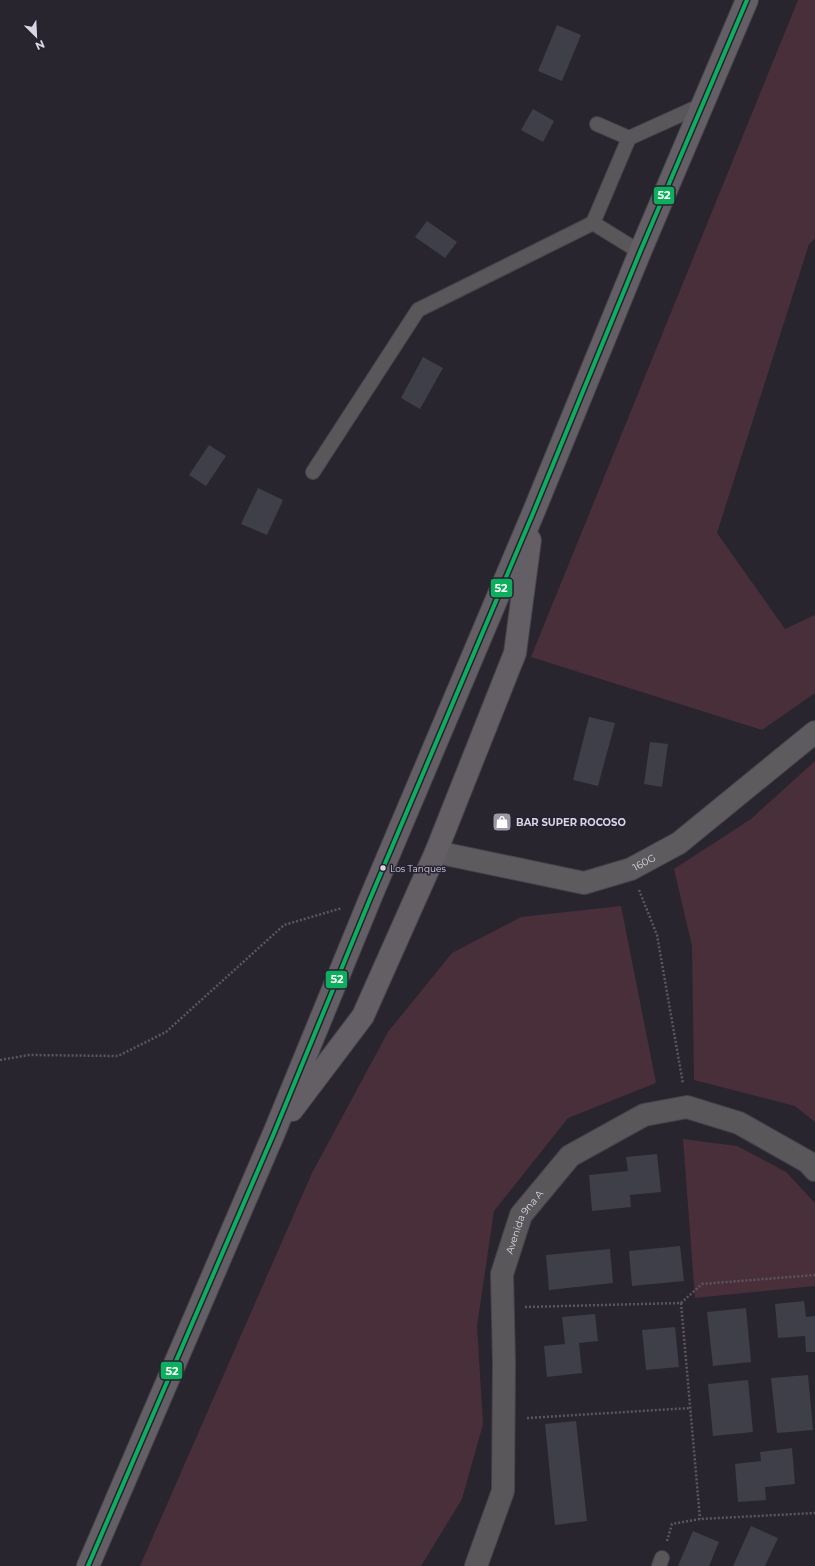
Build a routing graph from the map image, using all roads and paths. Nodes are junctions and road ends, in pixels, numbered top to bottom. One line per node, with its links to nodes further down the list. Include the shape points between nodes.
1 (747, 0): 2 (highway)
2 (702, 105): 4 (lane); 6 (highway)
3 (597, 124): 4 (lane)
4 (629, 138): 5 (lane)
5 (593, 223): 6 (lane); 7 (lane, via 418,310)
6 (640, 252): 8 (highway)
7 (313, 472)
8 (534, 511): 10 (highway, via 515,653); 12 (highway)
9 (815, 732): 11 (street, 160G, via 679,843)
10 (436, 852): 11 (street, 160G, via 584,883); 15 (highway, via 363,1016)
11 (631, 869): 14 (path, via 657,935)
12 (370, 899): 13 (path, via 284,925 166,1032 118,1056 29,1055); 15 (highway)
13 (0, 1060)
14 (687, 1107): 16 (street, Avenida 9na A, via 739,1122 808,1162); 19 (street, Avenida 9na A, via 644,1115 570,1156 521,1215 502,1274)
15 (274, 1133): 25 (highway)
16 (815, 1170)
17 (815, 1275): 18 (path, via 702,1284)
18 (681, 1303): 19 (path); 20 (path)
19 (502, 1308): 21 (street, Avenida 9na A)
20 (690, 1408): 21 (path); 23 (path)
21 (504, 1419): 26 (street, Avenida 9na A, via 503,1490)
22 (815, 1513): 23 (path)
23 (700, 1519): 24 (path, via 672,1524)
24 (660, 1562)
25 (88, 1566)
26 (476, 1566)

